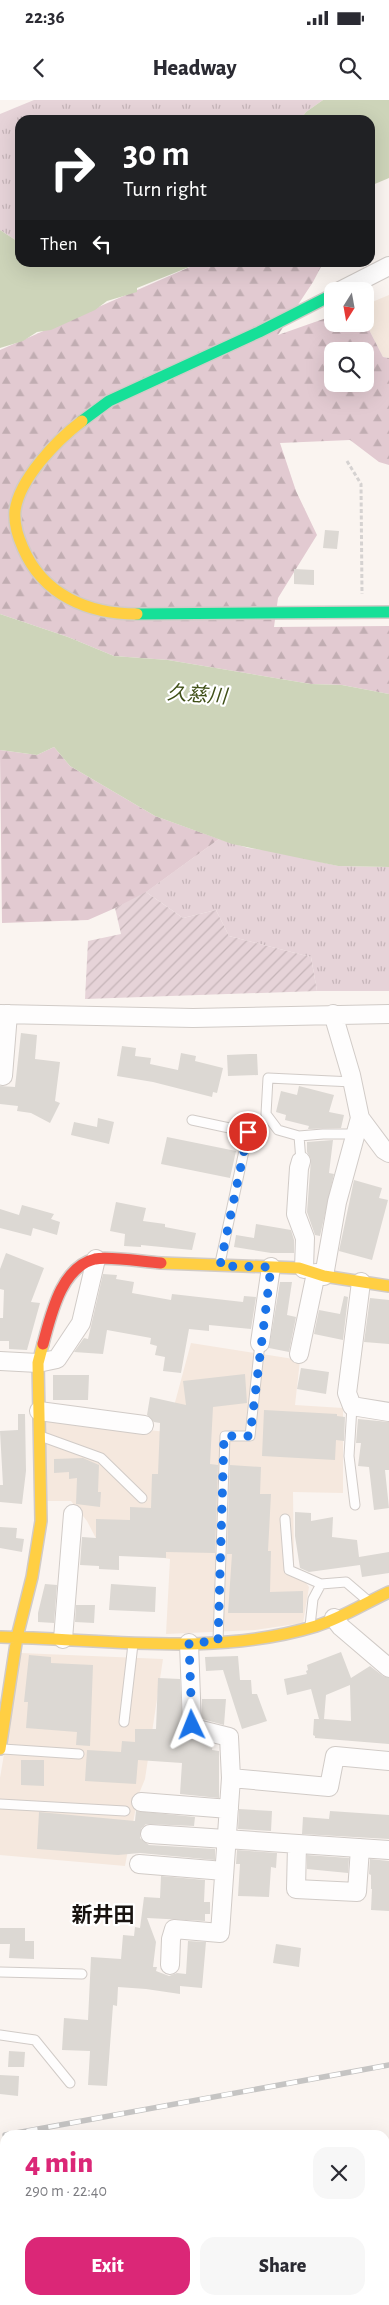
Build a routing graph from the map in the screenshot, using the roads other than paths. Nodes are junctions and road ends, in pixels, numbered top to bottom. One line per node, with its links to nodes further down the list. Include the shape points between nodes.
1 (389, 266): 2 (street)
2 (358, 282)
3 (324, 299): 4 (street, via 109,401 70,430 47,454 21,490 15,512 18,536 29,562 46,584 75,603 124,614)
4 (389, 612)
5 (4, 1014): 6 (street, via 193,1018); 8 (street)
6 (333, 1014): 7 (street); 9 (street)
7 (389, 1014)
8 (4, 1076)
9 (353, 1082): 10 (street); 13 (lane, via 268,1078 266,1114 278,1130)
10 (360, 1118): 12 (street); 14 (street)
11 (192, 1120): 17 (lane, via 248,1132)
12 (355, 1134): 13 (lane); 19 (street)
13 (299, 1136): 15 (lane)
14 (389, 1153)
15 (301, 1161): 19 (street, via 296,1214)
16 (96, 1259): 17 (street); 25 (street, via 78,1266 65,1284 52,1311); 25 (street, via 81,1323 57,1359)
17 (220, 1266): 18 (street)
18 (271, 1267): 19 (street); 22 (street)
19 (315, 1273): 20 (street); 23 (street)
20 (361, 1282): 21 (street); 26 (street, via 347,1393)
21 (389, 1286)
22 (260, 1343): 43 (lane, via 250,1436 224,1436)
23 (299, 1354)
24 (0, 1362): 25 (street)
25 (38, 1362): 27 (street)
26 (352, 1406): 28 (street); 32 (lane, via 349,1456)
27 (40, 1411): 29 (street); 30 (street)
28 (389, 1412)
29 (144, 1425)
30 (40, 1436): 31 (lane, via 102,1458); 41 (street, via 41,1521 32,1577)
31 (142, 1498)
32 (355, 1506)
33 (73, 1514): 42 (street)
34 (285, 1519): 35 (lane, via 289,1570)
35 (321, 1584): 37 (lane, via 346,1582); 39 (lane, via 313,1599)
36 (389, 1592): 37 (street)
37 (369, 1602): 38 (street)
38 (334, 1618): 39 (street); 46 (street)
39 (310, 1628): 43 (street, via 259,1639)
40 (0, 1637): 41 (street)
41 (17, 1637): 42 (street); 48 (street)
42 (63, 1639): 44 (street)
43 (218, 1641): 45 (street)
44 (134, 1642): 45 (street); 47 (lane)
45 (189, 1643): 52 (street, via 192,1725 229,1736)
46 (389, 1668)
47 (124, 1722)
48 (2, 1728): 49 (street)
49 (0, 1749): 50 (lane)
50 (79, 1754)
51 (389, 1761): 52 (street, via 335,1756 329,1786)
52 (231, 1778): 55 (street)
53 (141, 1802): 55 (street)
54 (0, 1804): 56 (lane)
55 (229, 1809): 58 (street)
56 (125, 1810)
57 (150, 1834): 58 (street)
58 (226, 1841): 59 (street); 63 (street)
59 (297, 1845): 60 (street); 60 (street, via 296,1889 357,1892)
60 (360, 1848): 61 (street)
61 (389, 1850)
62 (139, 1864): 63 (street)
63 (224, 1871): 64 (street, via 220,1933 174,1929)
64 (170, 1965)
65 (0, 1972): 66 (lane)
66 (82, 1974)
67 (0, 2035): 68 (lane, via 35,2040)
68 (70, 2083)

